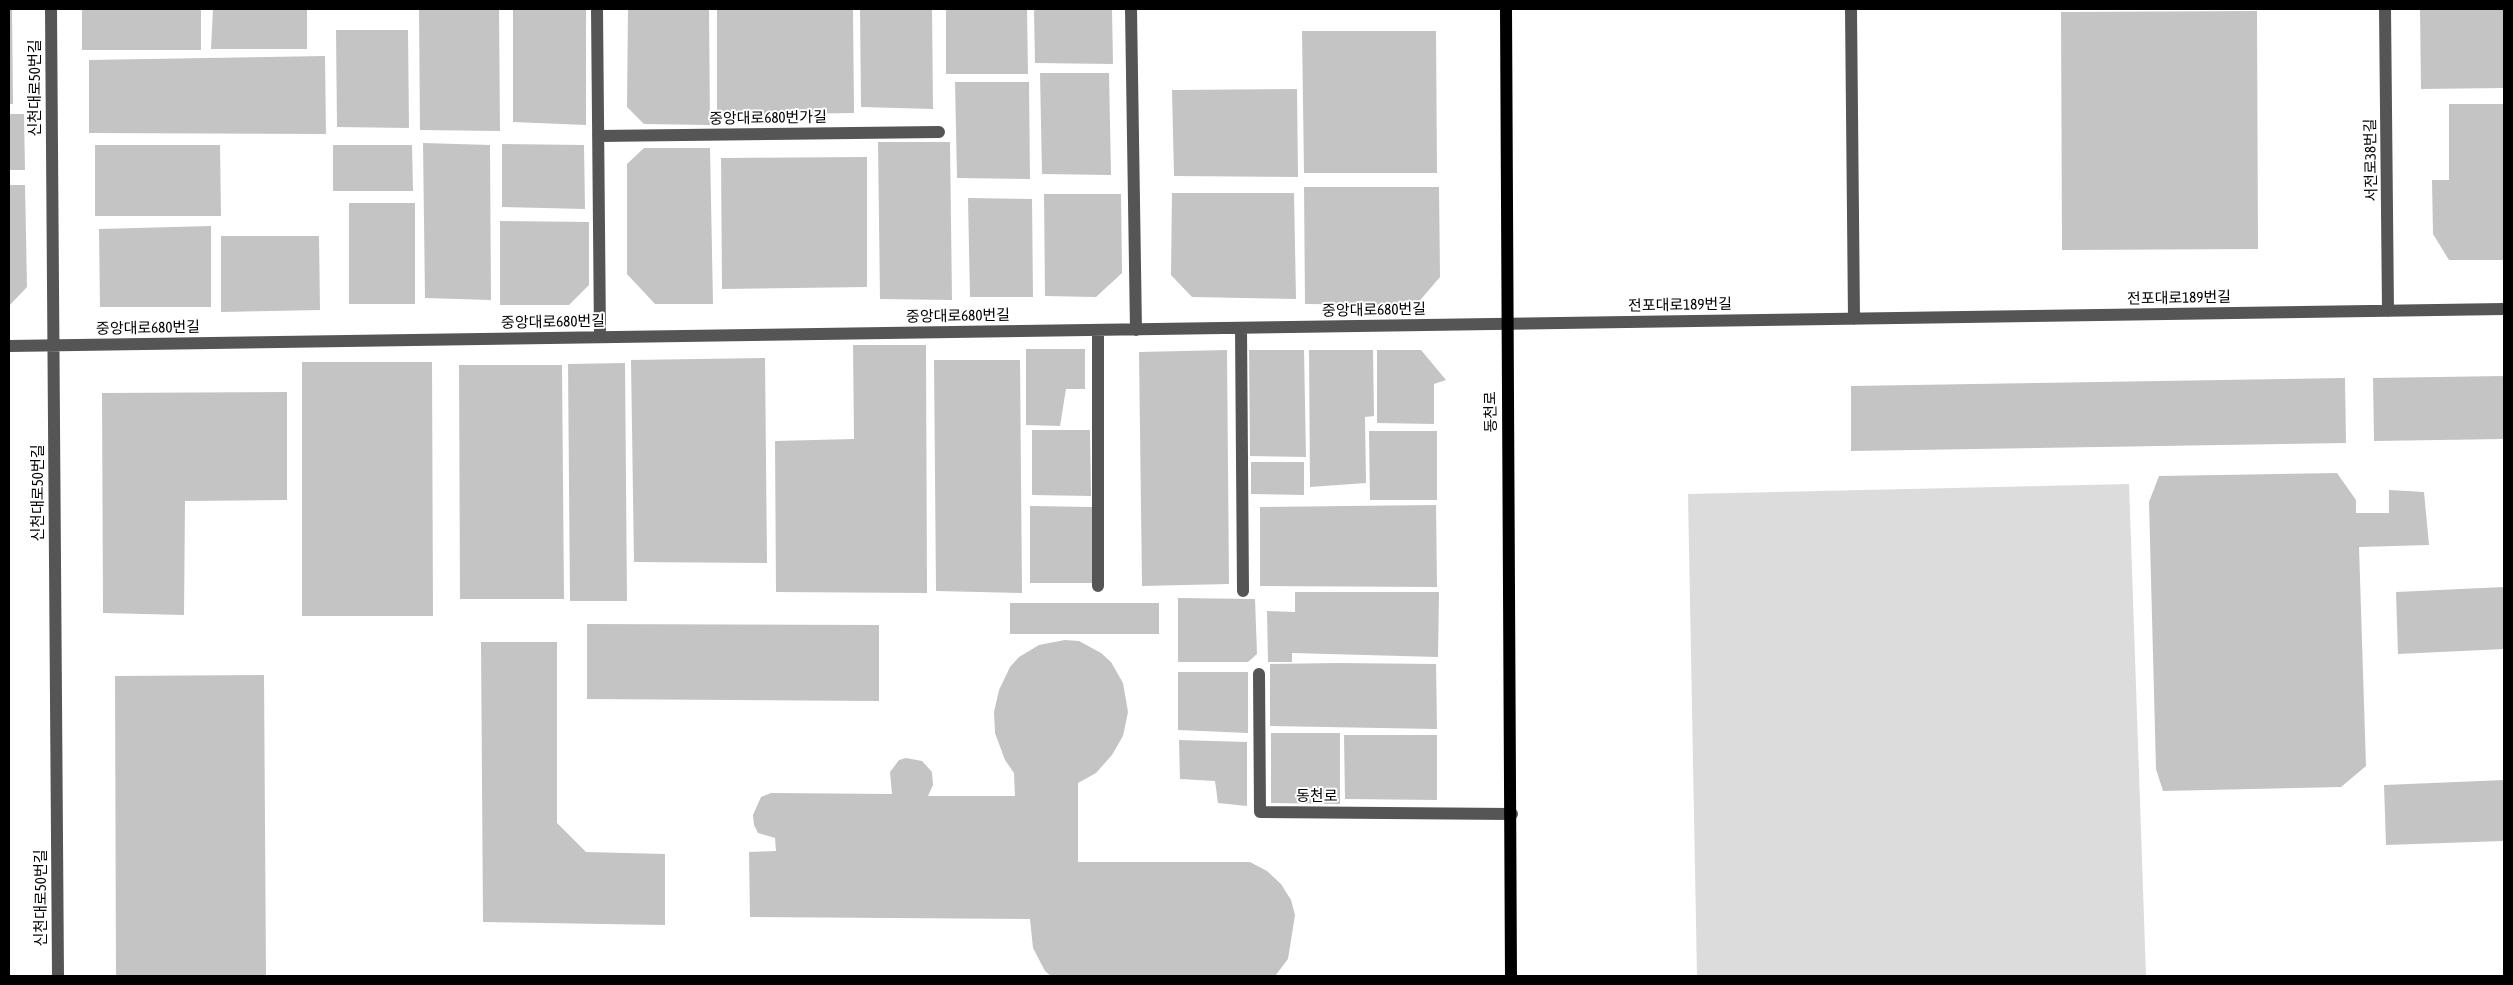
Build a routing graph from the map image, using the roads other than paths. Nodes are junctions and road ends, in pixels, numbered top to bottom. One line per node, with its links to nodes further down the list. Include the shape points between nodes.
1 (51, 9): 17 (street, 신천대로50번길)
2 (597, 9): 8 (street)
3 (1131, 9): 15 (street)
4 (1506, 9): 12 (main road, 동천로)
5 (1851, 9): 11 (street)
6 (2385, 9): 10 (street, 서전로38번길)
7 (939, 132): 8 (street, 중앙대로680번가길)
8 (598, 136): 16 (street)
9 (2504, 309): 10 (street, 전포대로189번길)
10 (2388, 311): 11 (street, 전포대로189번길)
11 (1854, 319): 12 (street, 전포대로189번길)
12 (1507, 324): 13 (street, 중앙대로680번길); 22 (main road, 동천로)
13 (1241, 328): 15 (street, 중앙대로680번길); 20 (street)
14 (1098, 330): 15 (street, 중앙대로680번길); 16 (street, 중앙대로680번길); 19 (street)
15 (1136, 330)
16 (600, 338): 17 (street, 중앙대로680번길)
17 (54, 345): 18 (street, 중앙대로680번길); 23 (street, 신천대로50번길)
18 (9, 346)
19 (1098, 586)
20 (1243, 590)
21 (1259, 674): 22 (street, 동천로, via 1260,812)
22 (1512, 814): 24 (main road, 동천로)
23 (58, 976)
24 (1511, 976)

